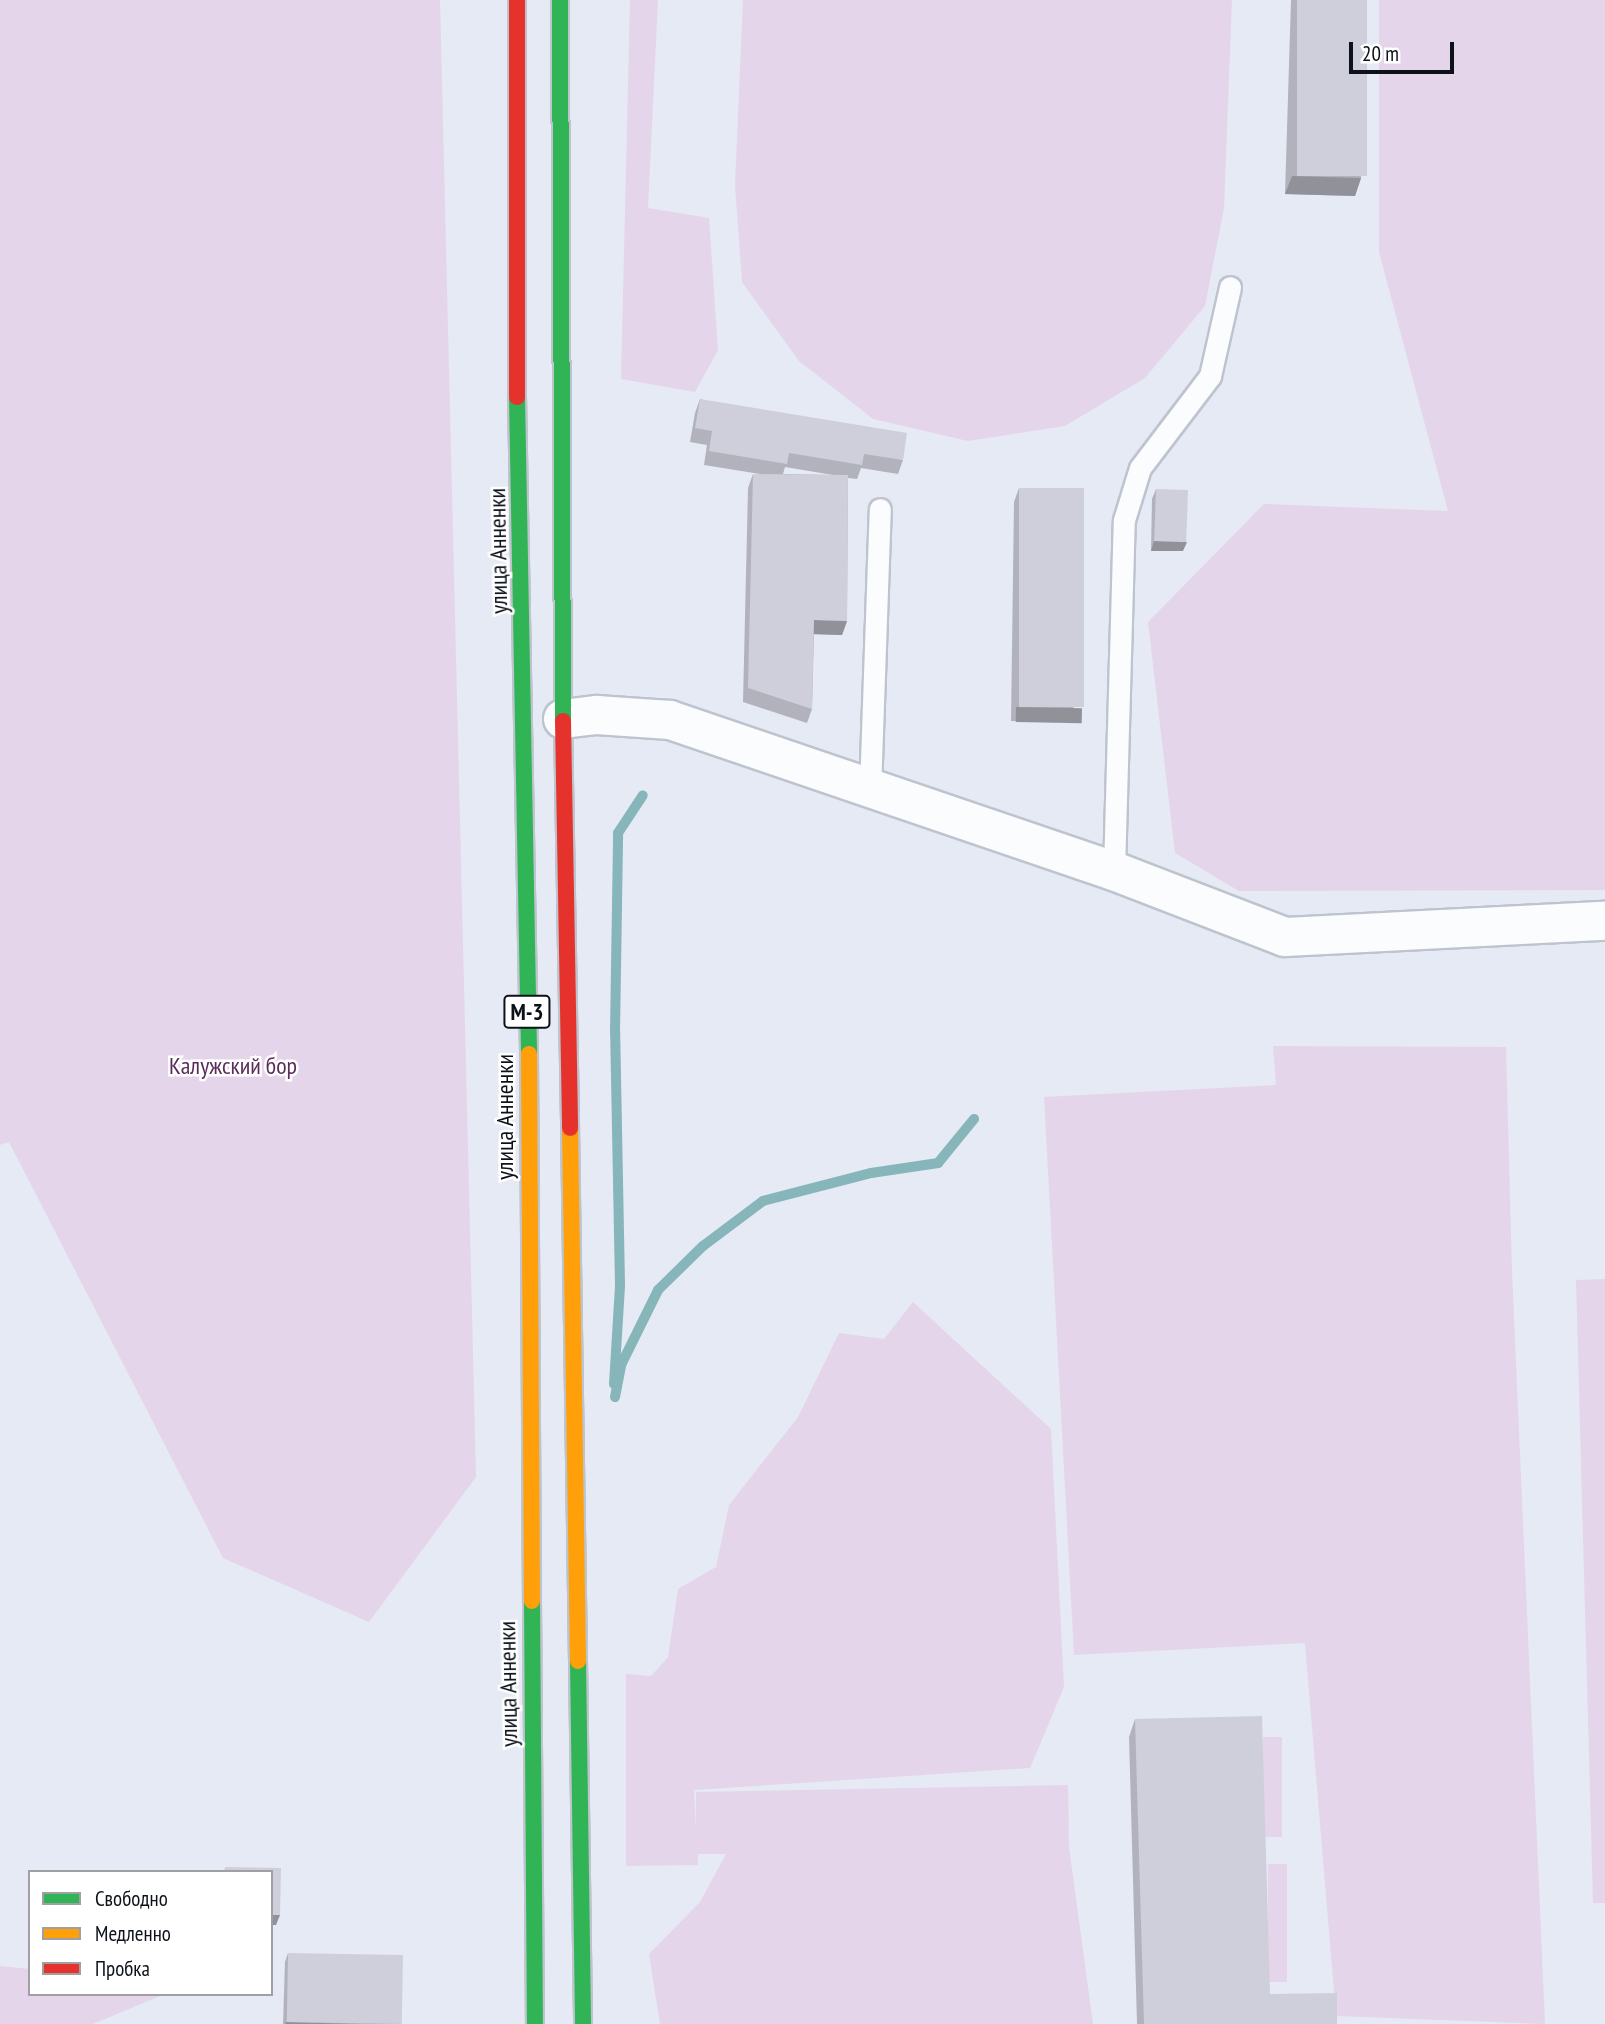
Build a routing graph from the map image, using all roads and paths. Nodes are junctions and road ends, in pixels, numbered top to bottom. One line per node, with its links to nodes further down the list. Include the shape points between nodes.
1 (517, 0): 9 (main road, улица Анненки / М-3)
2 (560, 0): 5 (main road, М-3)
3 (1230, 287): 7 (lane, via 1210,376 1140,468 1124,520)
4 (880, 509): 6 (lane)
5 (563, 719): 6 (street, via 597,715 670,720); 10 (main road, М-3)
6 (870, 790): 7 (street)
7 (1114, 871): 8 (street, via 1285,937)
8 (1605, 921)
9 (535, 2024)
10 (583, 2024)

